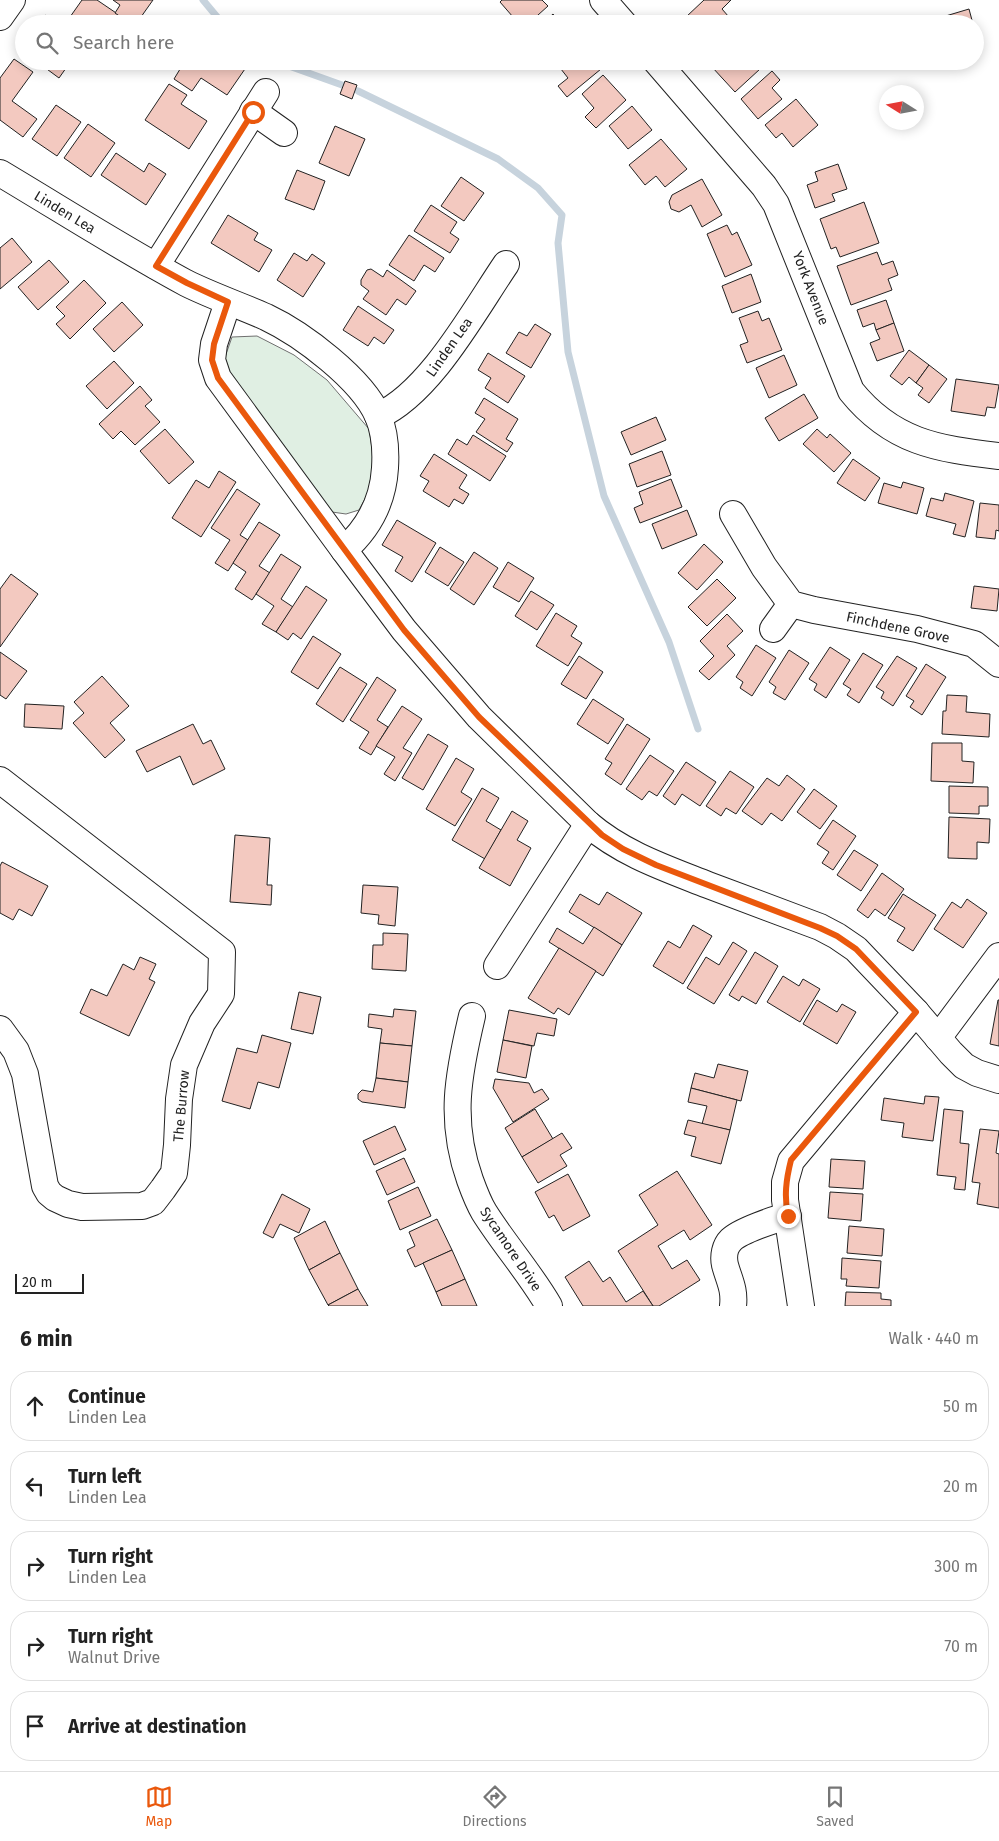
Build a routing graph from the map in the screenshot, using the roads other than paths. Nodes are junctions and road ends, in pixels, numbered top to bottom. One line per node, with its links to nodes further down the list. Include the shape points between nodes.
1 (12, 0): 4 (street)
2 (603, 0): 3 (street)
3 (616, 15)
4 (0, 17)
5 (664, 70): 12 (street, York Avenue, via 776,204 851,391 864,406 919,442)
6 (284, 133): 9 (street, via 260,102)
7 (0, 173): 9 (street, Linden Lea)
8 (506, 264): 11 (street, Linden Lea, via 424,381 388,412)
9 (156, 266): 10 (street, Linden Lea)
10 (228, 302): 11 (street, Linden Lea, via 294,332 352,380); 14 (street, via 214,344 212,360 218,378)
11 (378, 416): 14 (street, Linden Lea, via 386,458 384,482 378,505 367,526)
12 (999, 456)
13 (733, 514): 15 (street, via 764,567)
14 (344, 550): 19 (street, via 404,630 479,717)
15 (791, 604): 16 (street); 17 (street, Finchdene Grove, via 974,644)
16 (773, 629)
17 (999, 664)
18 (0, 780): 24 (street, The Burrow, via 222,952 221,994 202,1023 184,1064 174,1173 153,1202 142,1206 82,1207 68,1204 49,1193 45,1186 25,1074 16,1051)
19 (588, 824): 21 (street); 22 (street, via 623,849 656,865 837,936 856,949)
20 (999, 956): 25 (street)
21 (497, 966)
22 (916, 1012): 25 (street); 27 (street, via 791,1160 785,1182)
23 (472, 1016): 28 (street, Sycamore Drive, via 457,1091 460,1146 466,1170 483,1211)
24 (0, 1029)
25 (938, 1038): 26 (street, via 964,1066)
26 (999, 1080)
27 (788, 1216): 29 (street, via 767,1221 731,1239 724,1251 733,1284); 30 (street)
28 (548, 1306)
29 (733, 1306)
30 (800, 1306)

